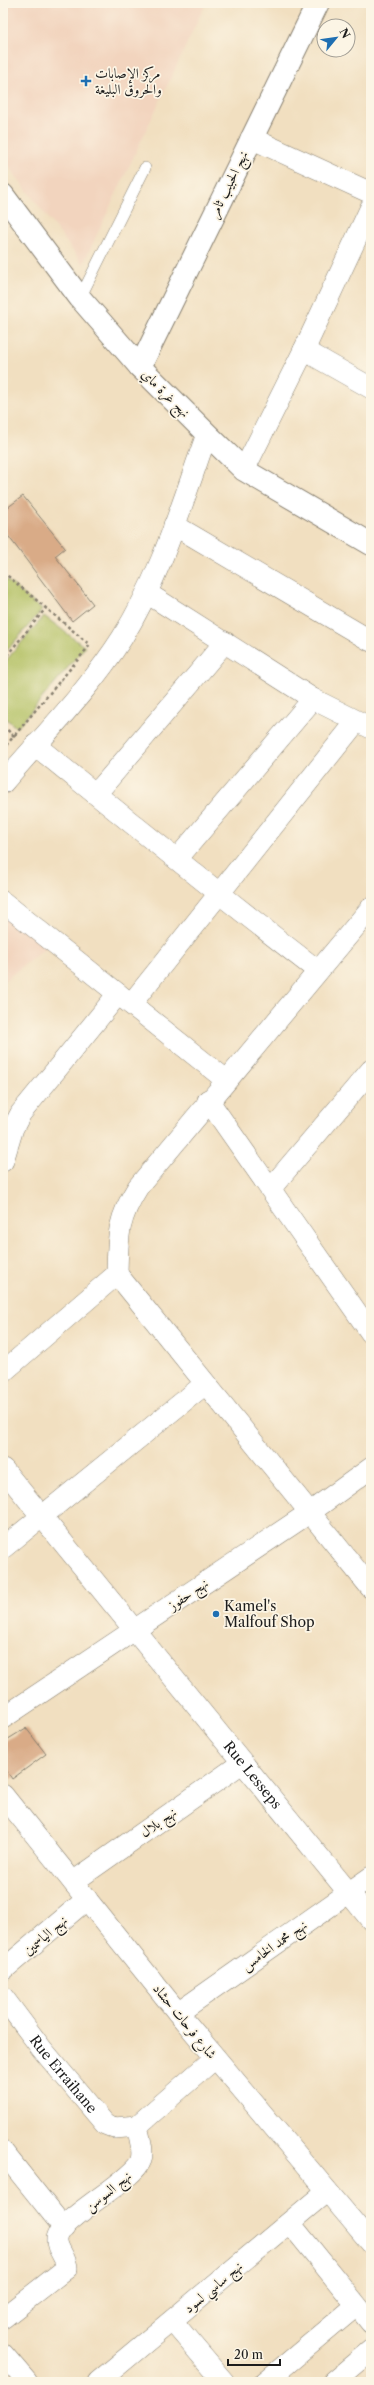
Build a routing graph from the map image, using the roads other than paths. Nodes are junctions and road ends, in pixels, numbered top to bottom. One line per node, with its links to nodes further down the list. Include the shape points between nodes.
1 (318, 3): 2 (street, نهج الحبيب ثامر)
2 (251, 138): 4 (street); 9 (street, نهج الحبيب ثامر)
3 (145, 168): 7 (lane)
4 (371, 194)
5 (3, 195): 7 (street, نهج غرة ماي)
6 (371, 207): 8 (street)
7 (80, 298): 9 (street, نهج غرة ماي)
8 (304, 350): 10 (street); 12 (street)
9 (140, 367): 11 (street, نهج غرة ماي)
10 (371, 388)
11 (207, 434): 12 (street, نهج غرة ماي); 13 (street)
12 (244, 470): 14 (street, نهج غرة ماي)
13 (174, 525): 15 (street); 16 (street)
14 (371, 544)
15 (147, 593): 17 (street); 20 (street, via 122,638 100,669)
16 (371, 641)
17 (225, 642): 18 (street); 22 (street)
18 (313, 700): 19 (street); 23 (street)
19 (364, 725): 24 (street)
20 (35, 745): 21 (street); 22 (street)
21 (3, 783)
22 (96, 794): 23 (street)
23 (177, 859): 24 (street)
24 (218, 894): 27 (street); 28 (street)
25 (3, 902): 28 (street)
26 (371, 908): 27 (street)
27 (317, 970): 29 (street)
28 (124, 999): 29 (street); 32 (street, via 21,1114 13,1128)
29 (226, 1080): 31 (street)
30 (368, 1080): 33 (street)
31 (208, 1100): 33 (street); 34 (street, via 127,1204 118,1238)
32 (3, 1161)
33 (271, 1188): 35 (street)
34 (117, 1274): 36 (street); 37 (street)
35 (371, 1334)
36 (3, 1372)
37 (205, 1384): 40 (street); 41 (street)
38 (371, 1468): 40 (street, نهج حفوز)
39 (3, 1469): 41 (street, Rue Lesseps)
40 (309, 1513): 43 (street); 44 (street, نهج حفوز)
41 (42, 1517): 42 (street); 44 (street, Rue Lesseps)
42 (3, 1548)
43 (371, 1588)
44 (135, 1630): 45 (street, نهج حفوز); 46 (street, Rue Lesseps)
45 (3, 1718)
46 (242, 1763): 49 (street, نهج بلال); 50 (street, Rue Lesseps)
47 (3, 1795): 49 (street, شارع فرحات حشاد)
48 (371, 1877): 50 (street, نهج محمد الخامس)
49 (74, 1882): 51 (street, شارع فرحات حشاد)
50 (347, 1893): 52 (street, Rue Lesseps); 55 (street, نهج محمد الخامس)
51 (88, 1899): 53 (street, نهج الياسمين); 55 (street, شارع فرحات حشاد)
52 (371, 1920)
53 (3, 1970)
54 (3, 1997): 57 (street, Rue Erraihane, via 42,2049 105,2124 115,2128)
55 (178, 2013): 56 (street, شارع فرحات حشاد)
56 (215, 2058): 57 (street); 59 (street, شارع فرحات حشاد)
57 (137, 2126): 61 (street, نهج السوسن, via 142,2155 138,2166)
58 (3, 2152): 61 (street)
59 (327, 2191): 60 (street, نهج ساسي لسود); 62 (street, شارع فرحات حشاد)
60 (290, 2222): 63 (street); 65 (street, نهج ساسي لسود)
61 (64, 2228): 64 (street, نهج السوسن, via 58,2234 57,2244 67,2268)
62 (371, 2243)
63 (356, 2306): 66 (street); 72 (street)
64 (3, 2318)
65 (173, 2322): 70 (street, نهج ساسي لسود); 71 (street)
66 (371, 2323)
67 (371, 2350): 73 (street)
68 (3, 2354): 69 (street)
69 (27, 2382)
70 (98, 2382)
71 (224, 2382)
72 (265, 2382)
73 (333, 2382)

